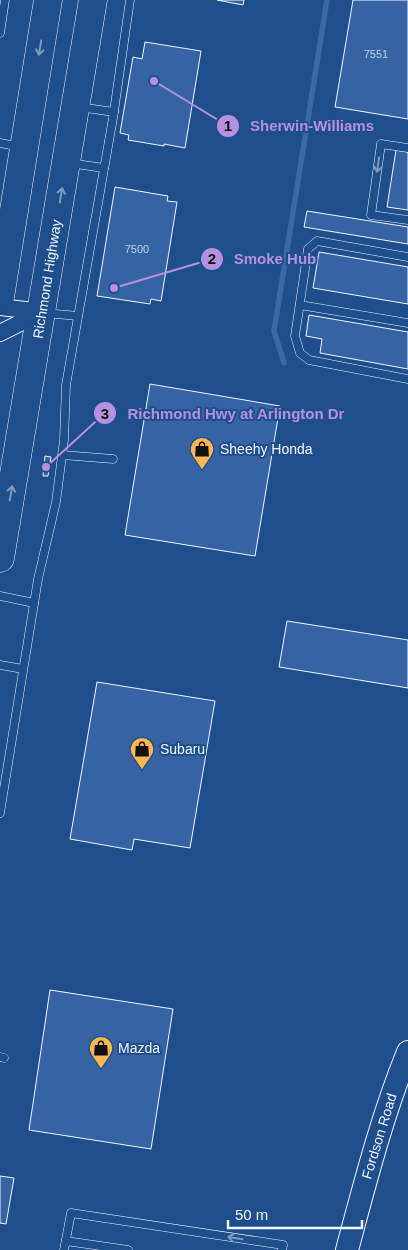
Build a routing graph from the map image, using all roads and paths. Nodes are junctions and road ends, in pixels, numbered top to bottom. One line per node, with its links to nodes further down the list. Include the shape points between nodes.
1 (5, 0): 5 (lane)
2 (48, 0): 8 (highway, one-way to 8)
3 (93, 0): 6 (highway, Richmond Highway)
4 (130, 0): 7 (lane)
5 (0, 33)
6 (76, 106): 7 (lane); 10 (highway, Richmond Highway)
7 (114, 112): 11 (lane)
8 (12, 145): 14 (highway)
9 (408, 148): 12 (lane, one-way to 12, via 381,144 371,215)
10 (66, 163): 11 (lane); 17 (highway, Richmond Highway, one-way to 10)
11 (104, 168): 18 (lane)
12 (408, 220)
13 (408, 257): 15 (lane, via 317,241 308,249)
14 (0, 298)
15 (300, 305): 19 (lane); 21 (lane, via 296,336 300,353 309,360)
16 (0, 307): 17 (street)
17 (42, 312): 18 (lane); 20 (street); 24 (highway, Richmond Highway, one-way to 17)
18 (78, 316): 22 (lane, via 66,385)
19 (408, 324)
20 (0, 333)
21 (408, 379)
22 (62, 455): 23 (lane); 26 (lane, via 56,502)
23 (113, 459)
24 (0, 558)
25 (0, 596): 26 (lane)
26 (34, 603): 28 (lane)
27 (0, 665): 28 (lane)
28 (23, 669): 29 (lane)
29 (0, 813)
30 (408, 1052): 35 (street, Fordson Road, via 372,1155)
31 (66, 1241): 32 (lane, one-way to 31, via 71,1213); 33 (lane); 34 (lane)
32 (283, 1248)
33 (64, 1250)
34 (128, 1250)
35 (347, 1250)

